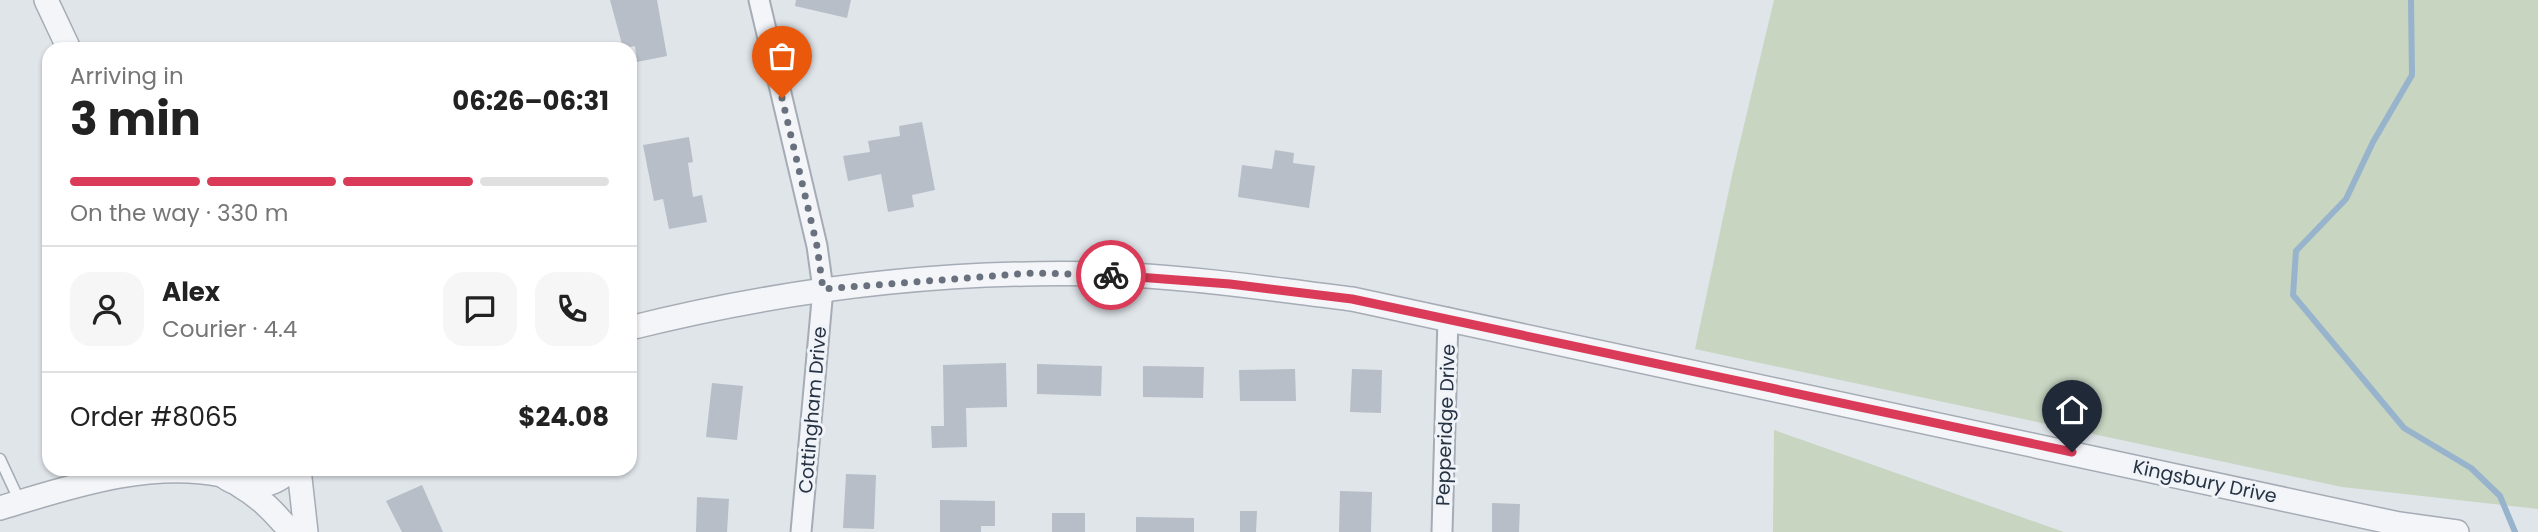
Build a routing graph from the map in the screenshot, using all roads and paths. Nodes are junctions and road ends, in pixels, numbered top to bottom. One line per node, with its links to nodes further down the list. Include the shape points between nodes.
1 (47, 0): 3 (street)
2 (759, 0): 4 (street, Cottingham Drive)
3 (66, 42)
4 (823, 289): 5 (street, Kingsbury Drive, via 1032,273 1132,275 1352,299); 6 (street, Kingsbury Drive); 17 (street, Cottingham Drive)
5 (1448, 318): 18 (street, Pepperidge Drive); 19 (street, Kingsbury Drive, via 2399,524)
6 (637, 326)
7 (0, 459): 14 (lane)
8 (105, 476): 13 (street)
9 (127, 476): 13 (street)
10 (225, 476): 11 (street, via 253,487); 15 (street, via 256,495)
11 (285, 476)
12 (300, 476): 16 (street)
13 (96, 481): 14 (street)
14 (10, 505)
15 (291, 532)
16 (306, 532)
17 (801, 532)
18 (1442, 532)
19 (2457, 532)

